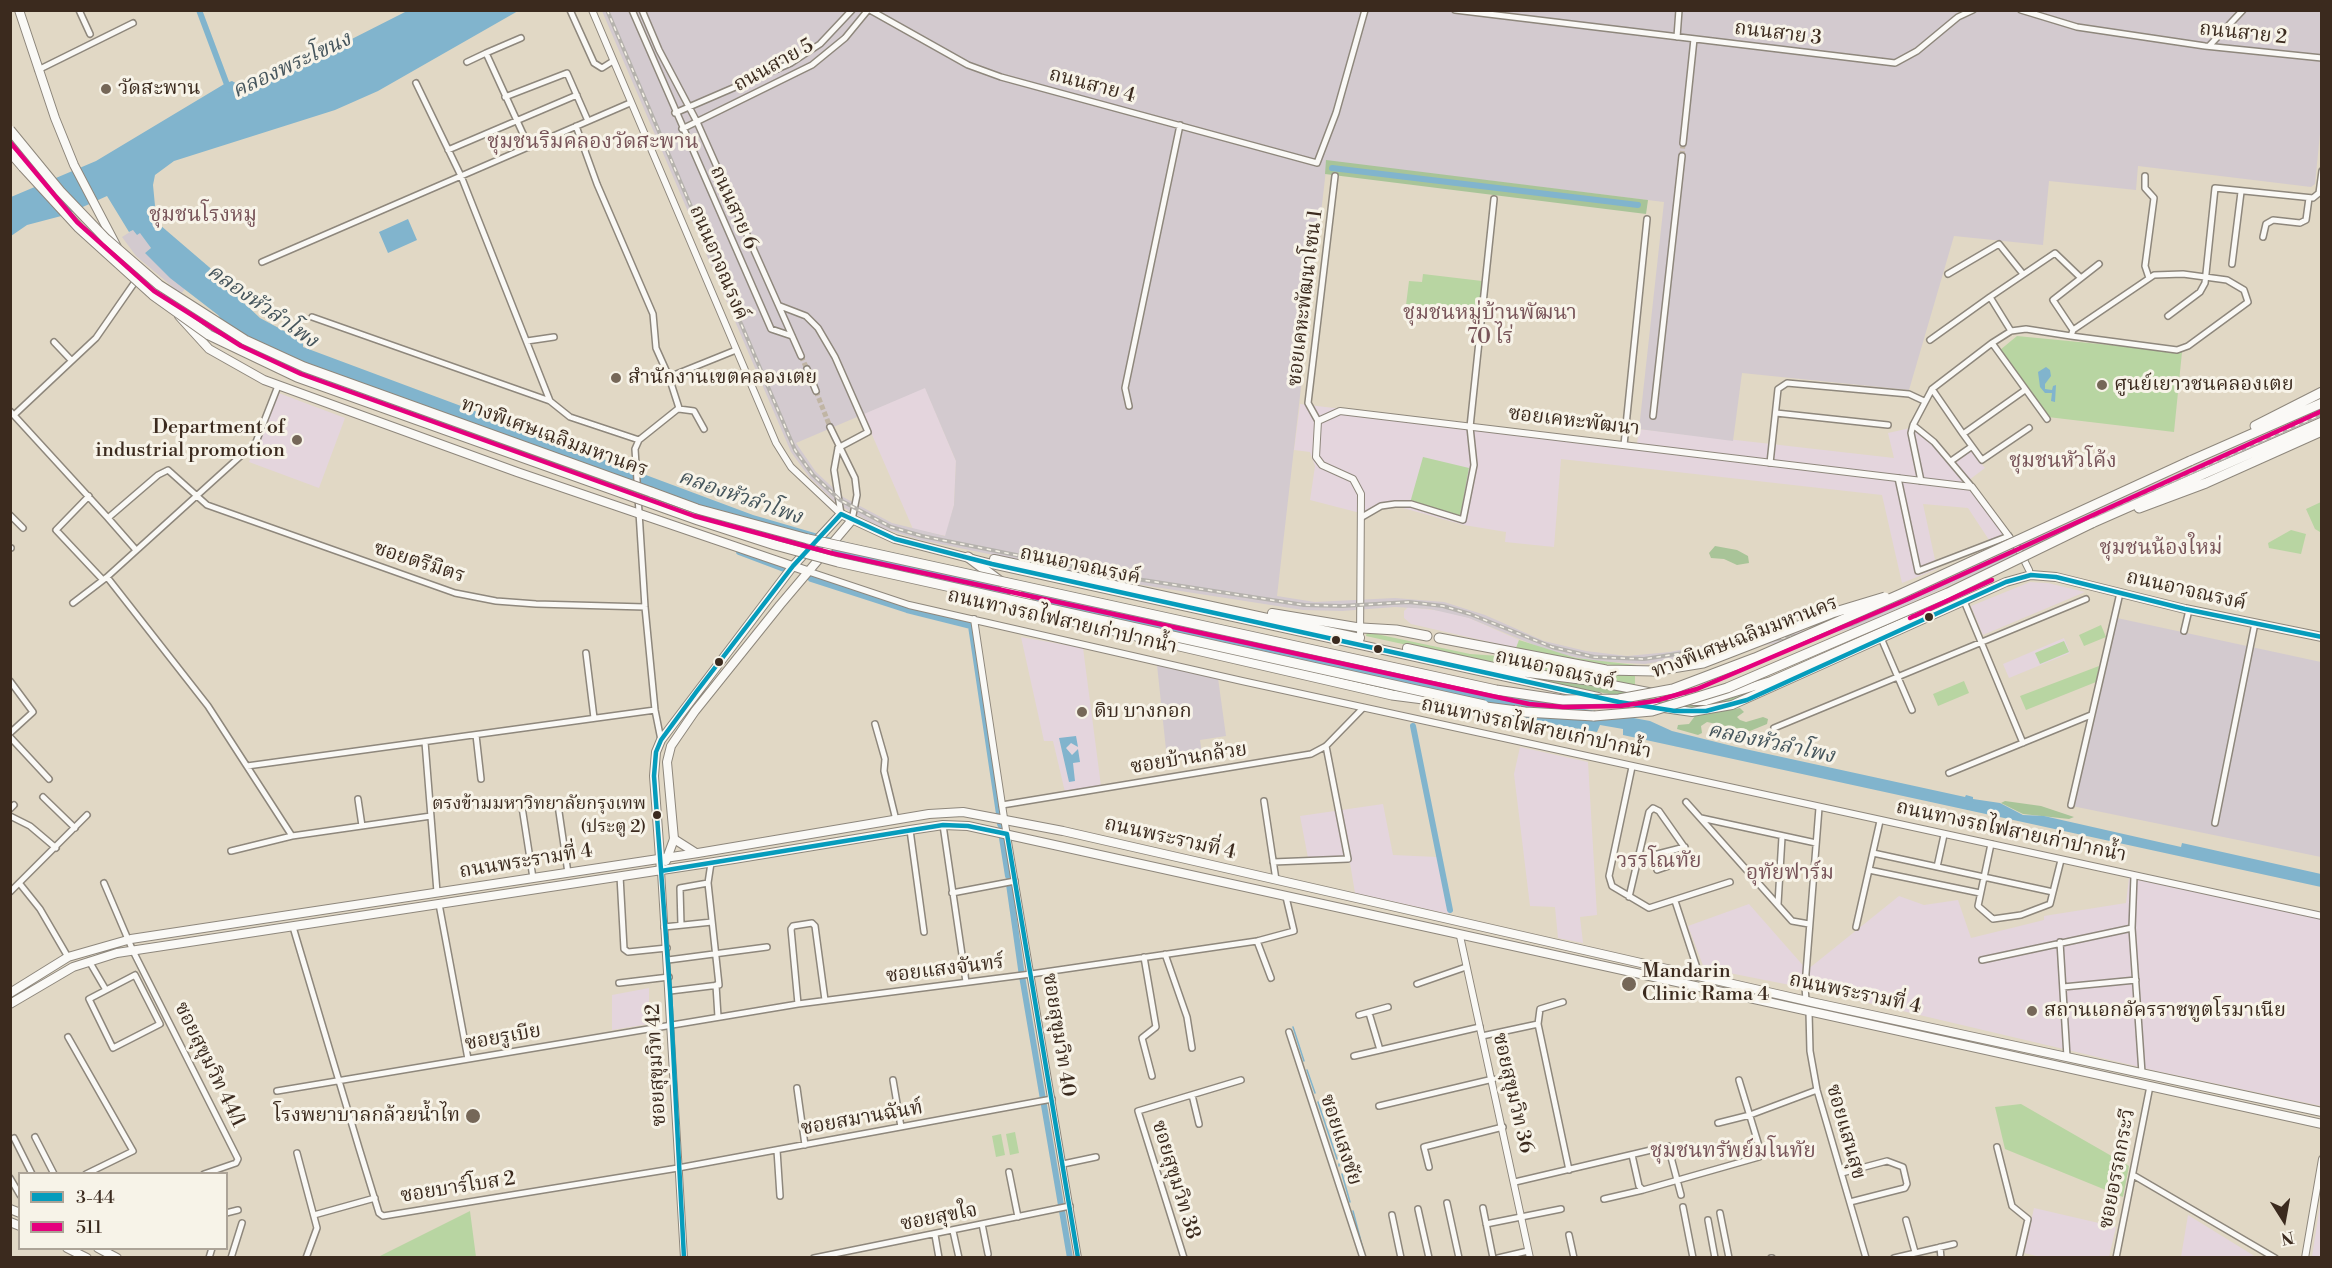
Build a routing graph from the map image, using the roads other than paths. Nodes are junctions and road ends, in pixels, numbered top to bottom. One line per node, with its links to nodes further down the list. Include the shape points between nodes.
1 (19, 10): 25 (main road, ถนนทางรถไฟสายเก่าปากน้ำ)
2 (79, 10): 16 (street)
3 (570, 10): 24 (street, via 594,63 602,68)
4 (592, 10): 24 (street, ถนนอาจณรงค์)
5 (632, 10): 31 (street, ถนนสาย 6)
6 (642, 10): 30 (street, ถนนสาย 6)
7 (852, 10): 30 (street, ถนนสาย 5, via 820,44 791,63)
8 (869, 10): 34 (street, ถนนสาย 5, via 845,38 812,65); 35 (street, ถนนสาย 4, via 980,70)
9 (1365, 10): 35 (street, ถนนสาย 4, via 1336,113 1317,163)
10 (1455, 10): 17 (street, ถนนสาย 3)
11 (1679, 10): 17 (street)
12 (1973, 10): 19 (street, ถนนสาย 3, via 1895,63)
13 (2021, 10): 20 (street, ถนนสาย 2, via 2077,27)
14 (2243, 10): 20 (street)
15 (133, 23): 25 (street)
16 (90, 34)
17 (1677, 37): 19 (street, ถนนสาย 3)
18 (521, 38): 21 (street)
19 (1694, 39): 39 (street)
20 (2209, 46): 22 (street, ถนนสาย 2)
21 (486, 53): 23 (street); 28 (street)
22 (2322, 58)
23 (467, 62)
24 (613, 62): 29 (street, ถนนอาจณรงค์)
25 (38, 70): 58 (main road, ถนนทางรถไฟสายเก่าปากน้ำ, via 74,165 115,243)
26 (416, 83): 41 (street)
27 (577, 95): 28 (street, via 567,74); 32 (street); 33 (street)
28 (505, 98): 32 (street)
29 (630, 103): 33 (street); 74 (street, ถนนอาจณรงค์)
30 (690, 107): 31 (street, ถนนสาย 5); 34 (street, ถนนสาย 6)
31 (675, 113): 37 (street, ถนนสาย 6)
32 (517, 121): 40 (street); 41 (street)
33 (588, 121): 36 (street)
34 (698, 122): 37 (street, ถนนสาย 5); 63 (street, ถนนสาย 6)
35 (1180, 125): 87 (street, via 1125,388)
36 (576, 126): 40 (street); 78 (street, via 653,314 656,348)
37 (682, 129): 68 (street, ถนนสาย 6, via 771,329)
38 (10, 130): 130 (highway, ทางพิเศษเฉลิมมหานคร, bridge, via 106,239 178,298 245,340 304,367 697,509 832,546 1496,690 1563,700 1619,699 1673,689)
39 (1683, 143)
40 (529, 147): 45 (street)
41 (448, 150): 45 (street)
42 (10, 152): 150 (highway, ทางพิเศษเฉลิมมหานคร, bridge, via 79,228 153,295 209,335 297,377 775,545)
43 (1682, 156): 91 (street)
44 (2322, 171): 49 (street, via 2317,197)
45 (461, 176): 53 (street); 71 (street)
46 (1335, 176): 93 (street, ซอยเคหะพัฒนาโซน 1, via 1308,403)
47 (2145, 176): 61 (street, via 2145,188 2154,198 2145,266)
48 (2241, 192): 49 (street); 55 (street); 59 (street, via 2215,188)
49 (2309, 198): 52 (street, via 2306,220 2273,220 2266,224)
50 (1494, 199): 98 (street)
51 (1647, 219): 104 (street)
52 (2264, 237)
53 (262, 262)
54 (2099, 264): 60 (street)
55 (2232, 264)
56 (1948, 274): 57 (street, via 1999,244)
57 (2023, 274): 60 (street, via 2056,252); 62 (street)
58 (139, 275): 76 (street, via 96,338); 79 (main road, ถนนทางรถไฟสายเก่าปากน้ำ, via 209,349)
59 (2206, 276): 61 (street, via 2154,274); 65 (street, via 2200,292); 67 (street, via 2240,286 2248,302 2188,346 2177,350)
60 (2081, 278): 67 (street, via 2053,300)
61 (2149, 278): 67 (street)
62 (1990, 297): 66 (street); 70 (street)
63 (780, 306): 68 (street, ถนนสาย 6); 106 (street, via 806,316 818,328 868,432)
64 (312, 316): 84 (street)
65 (2168, 316)
66 (2012, 331): 67 (street); 73 (street)
67 (2072, 333)
68 (792, 336): 75 (street, ถนนสาย 6)
69 (554, 337): 71 (street)
70 (1930, 340)
71 (527, 341): 84 (street)
72 (54, 342): 76 (street)
73 (1992, 344): 80 (street); 81 (street)
74 (736, 350): 78 (street); 116 (street, ถนนอาจณรงค์, via 783,456)
75 (801, 356)
76 (71, 360): 89 (street)
77 (807, 369): 82 (street)
78 (669, 377): 88 (street)
79 (278, 386): 113 (street, via 256,442); 115 (main road, ถนนทางรถไฟสายเก่าปากน้ำ)
80 (1932, 389): 85 (street); 102 (street)
81 (2025, 390): 92 (street); 102 (street)
82 (816, 391)
83 (2322, 392): 107 (highway)
84 (550, 401): 103 (street, via 570,417)
85 (1924, 401): 90 (street, via 1910,394 1787,383 1778,389); 96 (street)
86 (2322, 403): 107 (highway, ทางพิเศษเฉลิมมหานคร)
87 (1129, 406)
88 (679, 409): 99 (street, via 694,411); 103 (street)
89 (12, 413): 114 (street)
90 (1776, 413): 95 (street); 109 (street)
91 (1653, 416)
92 (2047, 419)
93 (1318, 421): 98 (street, ซอยเคหะพัฒนา, via 1340,411); 118 (street, via 1316,457 1322,465 1341,471 1359,486)
94 (2322, 422): 121 (highway, ทางพิเศษเฉลิมมหานคร)
95 (1888, 425)
96 (1913, 425): 108 (street); 111 (street, via 1911,433)
97 (830, 427): 106 (street)
98 (1470, 427): 104 (street, ซอยเคหะพัฒนา); 118 (street, via 1474,465 1463,519 1411,504 1382,506)
99 (704, 429)
100 (2029, 429): 105 (street, via 1983,460)
101 (2322, 431): 121 (highway, via 2164,500)
102 (1963, 434): 105 (street)
103 (639, 440): 115 (street, bridge, via 635,462)
104 (1624, 445): 109 (street, ซอยเคหะพัฒนา)
105 (1971, 447): 108 (street)
106 (838, 448): 116 (street, via 834,470); 120 (street, via 855,478 857,495)
107 (2214, 450): 130 (highway, ทางพิเศษเฉลิมมหานคร, bridge)
108 (1951, 461): 112 (street)
109 (1770, 463): 110 (street, ซอยเคหะพัฒนา)
110 (1898, 478): 111 (street, ซอยเคหะพัฒนา); 123 (street, via 1918,571)
111 (1921, 481): 112 (street, ซอยเคหะพัฒนา)
112 (1972, 487): 123 (street)
113 (195, 495): 119 (street, ซอยตรีมิตร, via 170,471 164,471); 124 (street); 135 (street, ซอยตรีมิตร, via 207,505 455,593 506,602)
114 (89, 496): 119 (street); 129 (street, via 56,530)
115 (639, 510): 126 (main road, ถนนทางรถไฟสายเก่าปากน้ำ); 135 (street)
116 (841, 514): 120 (main road, ถนนอาจณรงค์); 126 (main road)
117 (10, 515): 122 (street)
118 (1362, 517): 142 (street)
119 (108, 518): 124 (street)
120 (850, 522): 125 (main road, ถนนอาจณรงค์, via 895,539); 127 (main road)
121 (2091, 523): 150 (highway, ทางพิเศษเฉลิมมหานคร, bridge, via 1948,593 1683,704 1594,716)
122 (23, 528)
123 (2009, 536): 128 (street)
124 (136, 550): 129 (street)
125 (971, 558): 142 (main road, ถนนอาจณรงค์); 142 (main road, ถนนอาจณรงค์, via 1006,561); 150 (highway, bridge, via 1045,615 1392,694)
126 (793, 566): 127 (main road, ถนนทางรถไฟสายเก่าปากน้ำ); 160 (main road)
127 (807, 572): 137 (street, ถนนทางรถไฟสายเก่าปากน้ำ, via 909,605); 163 (main road)
128 (2030, 572): 131 (main road, ถนนอาจณรงค์); 133 (main road, ถนนอาจณรงค์); 140 (main road, ถนนอาจณรงค์, via 2048,572); 141 (main road, ถนนอาจณรงค์, via 2010,575)
129 (105, 578): 134 (street); 165 (street, via 202,698)
130 (1903, 593): 145 (highway, bridge, via 1861,603 1703,663 1654,671 1588,667)
131 (2120, 593): 136 (main road, ถนนอาจณรงค์); 154 (street)
132 (2086, 599): 146 (street)
133 (1964, 601): 141 (main road, ถนนอาจณรงค์); 146 (street)
134 (73, 603)
135 (645, 607): 152 (street)
136 (2189, 610): 138 (main road, ถนนอาจณรงค์); 139 (street)
137 (974, 620): 151 (street, ถนนทางรถไฟสายเก่าปากน้ำ); 175 (street, ซอยสุขุมวิท 40)
138 (2255, 624): 144 (main road, ถนนอาจณรงค์); 186 (street)
139 (2184, 631)
140 (2322, 632)
141 (1880, 635): 142 (main road, ถนนอาจณรงค์, via 1771,681 1719,699 1700,701 1512,671); 142 (main road, ถนนอาจณรงค์, via 1747,700 1692,712 1619,702); 148 (street)
142 (1361, 636): 143 (highway, via 1396,630)
143 (1427, 636)
144 (2322, 637)
145 (1439, 638)
146 (1981, 642): 148 (street); 162 (street)
147 (586, 653): 155 (street)
148 (1898, 677): 153 (street); 157 (street)
149 (10, 681): 158 (street, via 33,712)
150 (1484, 705)
151 (1363, 708): 164 (street, ซอยบ้านกล้วย); 166 (street, ถนนทางรถไฟสายเก่าปากน้ำ)
152 (655, 710): 155 (street); 160 (street)
153 (1912, 710)
154 (2091, 715): 162 (street); 176 (street)
155 (594, 718): 159 (street)
156 (875, 724): 184 (street)
157 (1774, 728)
158 (10, 735): 168 (street)
159 (476, 735): 161 (street); 169 (street)
160 (661, 740): 163 (main road); 203 (main road, via 654,776)
161 (425, 742): 165 (street); 181 (street)
162 (2023, 743): 167 (street)
163 (671, 746): 195 (main road, via 667,762)
164 (1326, 746): 175 (street, ซอยบ้านกล้วย, via 1296,757); 206 (street, via 1348,859)
165 (247, 766): 193 (street)
166 (1632, 767): 178 (street, ถนนทางรถไฟสายเก่าปากน้ำ); 229 (street, via 1609,880)
167 (1950, 773)
168 (49, 779)
169 (481, 779)
170 (43, 797): 189 (street)
171 (358, 799): 188 (street)
172 (1264, 801): 206 (street)
173 (1686, 802): 183 (street)
174 (558, 805): 212 (street)
175 (1002, 805): 182 (street, ซอยสุขุมวิท 40)
176 (2071, 805)
177 (522, 807): 216 (street)
178 (1819, 808): 185 (street, ถนนทางรถไฟสายเก่าปากน้ำ); 196 (street)
179 (87, 814): 189 (street)
180 (10, 816): 199 (street, via 30,826)
181 (431, 816): 188 (street); 224 (street)
182 (1004, 818): 184 (main road, ถนนพระรามที่ 4, via 963,812); 191 (street, ซอยสุขุมวิท 40); 217 (main road, ถนนพระรามที่ 4)
183 (1701, 818): 194 (street); 232 (street)
184 (896, 820): 202 (main road, ถนนพระรามที่ 4)
185 (1880, 821): 192 (street, ถนนทางรถไฟสายเก่าปากน้ำ); 201 (street)
186 (2215, 823)
187 (943, 825): 190 (main road, ถนนพระรามที่ 4); 191 (main road, ถนนพระรามที่ 4); 226 (street)
188 (362, 826): 193 (street)
189 (75, 828): 199 (street)
190 (910, 830): 207 (main road, ถนนพระรามที่ 4); 241 (street)
191 (1007, 834): 218 (street, ซอยสุขุมวิท 40); 228 (main road, ถนนพระรามที่ 4)
192 (1944, 835): 197 (street, ถนนทางรถไฟสายเก่าปากน้ำ); 208 (street)
193 (292, 836): 200 (street)
194 (1782, 837): 196 (street); 232 (street)
195 (674, 839): 202 (main road); 203 (main road)
196 (1816, 843): 235 (street)
197 (1990, 844): 205 (street, ถนนทางรถไฟสายเก่าปากน้ำ); 215 (street)
198 (1685, 847): 204 (street); 204 (street, via 1653,808); 209 (street, via 1691,861)
199 (56, 848): 222 (street)
200 (231, 851)
201 (1873, 853): 208 (street); 210 (street)
202 (698, 854): 203 (main road, ถนนพระรามที่ 4)
203 (664, 858): 211 (main road); 212 (main road, ถนนพระรามที่ 4)
204 (1638, 859): 229 (street)
205 (2061, 860): 214 (street, ถนนทางรถไฟสายเก่าปากน้ำ); 225 (street)
206 (1273, 862): 217 (street)
207 (711, 863): 211 (main road, ถนนพระรามที่ 4); 221 (street)
208 (1937, 867): 215 (street)
209 (1657, 870)
210 (1869, 870): 227 (street); 239 (street)
211 (661, 871): 213 (main road, ถนนพระรามที่ 4); 238 (street, ซอยสุขุมวิท 42)
212 (568, 873): 216 (main road, ถนนพระรามที่ 4)
213 (620, 876): 231 (main road, ถนนพระรามที่ 4); 247 (street, via 624,950)
214 (2134, 876): 233 (street, ถนนทางรถไฟสายเก่าปากน้ำ); 240 (street)
215 (1984, 877): 225 (street); 227 (street)
216 (533, 878): 224 (main road, ถนนพระรามที่ 4)
217 (1276, 880): 228 (main road); 257 (main road, ถนนพระรามที่ 4)
218 (1015, 881): 226 (street); 258 (street, ซอยสุขุมวิท 40)
219 (1730, 882): 230 (street)
220 (104, 883): 243 (street)
221 (708, 883): 234 (street); 236 (street, via 680,888)
222 (20, 884): 223 (street); 251 (street)
223 (12, 888)
224 (437, 892): 231 (main road); 243 (main road, ถนนพระรามที่ 4)
225 (2053, 892): 227 (street, via 2050,904 2001,919 1993,919 1978,906)
226 (952, 893): 264 (street)
227 (1980, 893)
228 (1286, 897): 242 (main road, ถนนพระรามที่ 4); 244 (street, ซอยแสงจันทร์, via 1294,931)
229 (1629, 897): 230 (street, via 1649,908)
230 (1675, 901): 260 (street)
231 (439, 904): 237 (main road, ถนนพระรามที่ 4); 292 (street)
232 (1778, 904): 235 (street, via 1792,921)
233 (2322, 916)
234 (712, 922): 236 (street); 250 (street)
235 (1809, 924): 273 (street)
236 (681, 925): 238 (street)
237 (293, 927): 248 (main road, ถนนพระรามที่ 4); 300 (street, ซอยบาร์โบส 2)
238 (664, 927): 247 (street, ซอยสุขุมวิท 42)
239 (1856, 927)
240 (2132, 928): 245 (street); 262 (street)
241 (924, 932)
242 (1460, 936): 256 (street, ซอยสุขุมวิท 36); 263 (main road, ถนนพระรามที่ 4)
243 (128, 940): 248 (street); 251 (main road, ถนนพระรามที่ 4)
244 (1257, 940): 249 (street, ซอยแสงจันทร์); 261 (street)
245 (2060, 942): 254 (street); 268 (street)
246 (767, 947): 250 (street)
247 (667, 948): 253 (street, ซอยสุขุมวิท 42)
248 (133, 951): 255 (main road, ถนนพระรามที่ 4); 331 (street, ซอยสุขุมวิท 44/1, via 238,1159)
249 (1165, 954): 252 (street, ซอยแสงจันทร์); 288 (street, via 1187,1017)
250 (715, 955): 253 (street); 267 (street)
251 (68, 957): 271 (main road, ถนนพระรามที่ 4)
252 (1144, 957): 258 (street, ซอยแสงจันทร์); 295 (street, via 1156,1027 1142,1038)
253 (668, 960): 259 (street, ซอยสุขุมวิท 42)
254 (1982, 960)
255 (89, 961): 269 (street); 275 (main road, ถนนพระรามที่ 4, via 51,978)
256 (1466, 967): 266 (street); 284 (street, ซอยสุขุมวิท 36)
257 (1673, 971): 260 (main road, ถนนพระรามที่ 4); 263 (main road)
258 (1031, 974): 264 (street, ซอยแสงจันทร์); 306 (street, ซอยสุขุมวิท 40)
259 (669, 977): 265 (street); 270 (street, ซอยสุขุมวิท 42)
260 (1700, 977): 273 (main road, ถนนพระรามที่ 4)
261 (1271, 978)
262 (2136, 980): 268 (street); 293 (street)
263 (1670, 981): 278 (main road, ถนนพระรามที่ 4)
264 (966, 982): 272 (street, ซอยแสงจันทร์)
265 (620, 983)
266 (1417, 984)
267 (716, 985): 270 (street); 281 (street)
268 (2063, 987): 291 (street)
269 (106, 990): 269 (street, via 135,975 160,1024 113,1048 88,999)
270 (670, 990): 282 (street, ซอยสุขุมวิท 42)
271 (10, 993)
272 (825, 1000): 276 (street, ซอยแสงจันทร์); 276 (street, via 812,923 791,927)
273 (1806, 1001): 291 (main road, ถนนพระรามที่ 4)
274 (1563, 1002): 283 (street, via 1540,1009)
275 (10, 1004)
276 (798, 1004): 281 (street, ซอยแสงจันทร์)
277 (1388, 1007): 279 (street)
278 (1809, 1012): 301 (main road, ถนนพระรามที่ 4); 303 (street, ซอยแสนสุข)
279 (1369, 1013): 280 (street); 289 (street)
280 (1359, 1015)
281 (718, 1017): 282 (street, ซอยแสงจันทร์)
282 (671, 1024): 292 (street, ซอยรูเบีย); 326 (street, ซอยสุขุมวิท 42)
283 (1538, 1024): 286 (street); 327 (street)
284 (1480, 1027): 286 (street, ซอยสุขุมวิท 36); 289 (street)
285 (1289, 1032): 383 (street, ซอยแสงชัย)
286 (1482, 1036): 296 (street, ซอยสุขุมวิท 36)
287 (68, 1037): 330 (street, via 133,1153)
288 (1192, 1048)
289 (1380, 1050): 290 (street)
290 (1354, 1056)
291 (2067, 1057): 293 (main road, ถนนพระรามที่ 4)
292 (468, 1059): 300 (street, ซอยรูเบีย)
293 (2142, 1073): 294 (main road, ถนนพระรามที่ 4)
294 (2152, 1075): 301 (main road); 308 (main road, ถนนพระรามที่ 4)
295 (1152, 1076)
296 (1492, 1079): 307 (street); 314 (street, ซอยสุขุมวิท 36)
297 (893, 1080): 313 (street)
298 (1241, 1080): 305 (street)
299 (1739, 1080): 309 (street)
300 (339, 1082): 304 (street, ซอยรูเบีย); 342 (street, ซอยบาร์โบส 2)
301 (2150, 1086): 312 (main road, ถนนพระรามที่ 4); 334 (street, ซอยอรรถกระวี)
302 (797, 1088): 317 (street)
303 (1817, 1090): 309 (street); 333 (street, ซอยแสนสุข)
304 (277, 1091)
305 (1192, 1095): 311 (street); 382 (street, ซอยสุขุมวิท 38, via 1138,1111)
306 (1050, 1100): 313 (street, ซอยสมานฉันท์); 324 (street, ซอยสุขุมวิท 40)
307 (1379, 1106)
308 (2322, 1112)
309 (1750, 1114): 310 (street); 337 (street, via 1759,1157)
310 (1718, 1123)
311 (1199, 1124)
312 (2322, 1124)
313 (901, 1127): 317 (street, ซอยสมานฉันท์)
314 (1503, 1127): 325 (street, via 1424,1147); 336 (street, ซอยสุขุมวิท 36)
315 (35, 1137): 329 (street)
316 (14, 1138): 328 (street)
317 (805, 1144): 319 (street, ซอยสมานฉันท์)
318 (1997, 1147): 396 (street, via 2012,1206 2028,1219)
319 (777, 1150): 326 (street, ซอยสมานฉันท์); 341 (street)
320 (297, 1153): 354 (street)
321 (1632, 1155): 327 (street); 337 (street, via 1668,1146); 338 (street)
322 (1096, 1157): 324 (street)
323 (2322, 1159): 399 (street)
324 (1063, 1164): 346 (street, ซอยสุขุมวิท 40)
325 (1429, 1167)
326 (678, 1168): 342 (street, ซอยบาร์โบส 2, via 383,1216); 377 (street, ซอยสุขุมวิท 42)
327 (1569, 1170): 336 (street)
328 (31, 1172)
329 (53, 1172)
330 (88, 1172)
331 (207, 1172)
332 (1009, 1172): 356 (street)
333 (1842, 1173): 344 (street, ซอยแสนสุข); 344 (street, via 1887,1161 1903,1167 1905,1188)
334 (2133, 1175): 397 (street, ซอยอรรถกระวี); 398 (street)
335 (10, 1178): 339 (street)
336 (1515, 1182): 357 (street, ซอยสุขุมวิท 36)
337 (1677, 1182): 338 (street); 340 (street)
338 (1643, 1190): 343 (street)
339 (18, 1192)
340 (1681, 1195)
341 (780, 1196)
342 (375, 1198): 354 (street)
343 (1604, 1199)
344 (1851, 1202): 393 (street, ซอยแสนสุข)
345 (1447, 1203): 386 (street)
346 (1065, 1207): 356 (street, ซอยสุขใจ); 381 (street, ซอยสุขุมวิท 40)
347 (1683, 1207): 390 (street)
348 (1483, 1208): 362 (street)
349 (1418, 1209): 385 (street)
350 (1561, 1209): 357 (street)
351 (238, 1210): 352 (street)
352 (228, 1212)
353 (1720, 1213): 392 (street)
354 (314, 1215): 376 (street, via 316,1234)
355 (1392, 1215): 384 (street)
356 (1018, 1216): 361 (street, ซอยสุขใจ)
357 (1522, 1217): 362 (street); 372 (street, ซอยสุขุมวิท 36)
358 (1708, 1220): 391 (street)
359 (1906, 1220): 370 (street)
360 (242, 1223): 375 (street)
361 (982, 1224): 363 (street, ซอยสุขใจ); 371 (street)
362 (1486, 1224): 387 (street)
363 (953, 1231): 364 (street, ซอยสุขใจ); 380 (street)
364 (935, 1234): 378 (street, ซอยสุขใจ); 379 (street)
365 (1569, 1235): 389 (street)
366 (1954, 1244): 367 (street)
367 (1940, 1247): 370 (street); 395 (street)
368 (71, 1250): 373 (main road)
369 (102, 1250): 374 (main road)
370 (1915, 1252): 394 (street)
371 (988, 1254)
372 (1529, 1254): 388 (street)
373 (87, 1257)
374 (117, 1257)
375 (231, 1257)
376 (306, 1257)
377 (684, 1257)
378 (814, 1257)
379 (939, 1257)
380 (959, 1257)
381 (1078, 1257)
382 (1184, 1257)
383 (1363, 1257)
384 (1401, 1257)
385 (1430, 1257)
386 (1459, 1257)
387 (1493, 1257)
388 (1498, 1257)
389 (1574, 1257)
390 (1693, 1257)
391 (1715, 1257)
392 (1729, 1257)
393 (1866, 1257)
394 (1894, 1257)
395 (1941, 1257)
396 (2019, 1257)
397 (2116, 1257)
398 (2275, 1257)
399 (2305, 1257)

